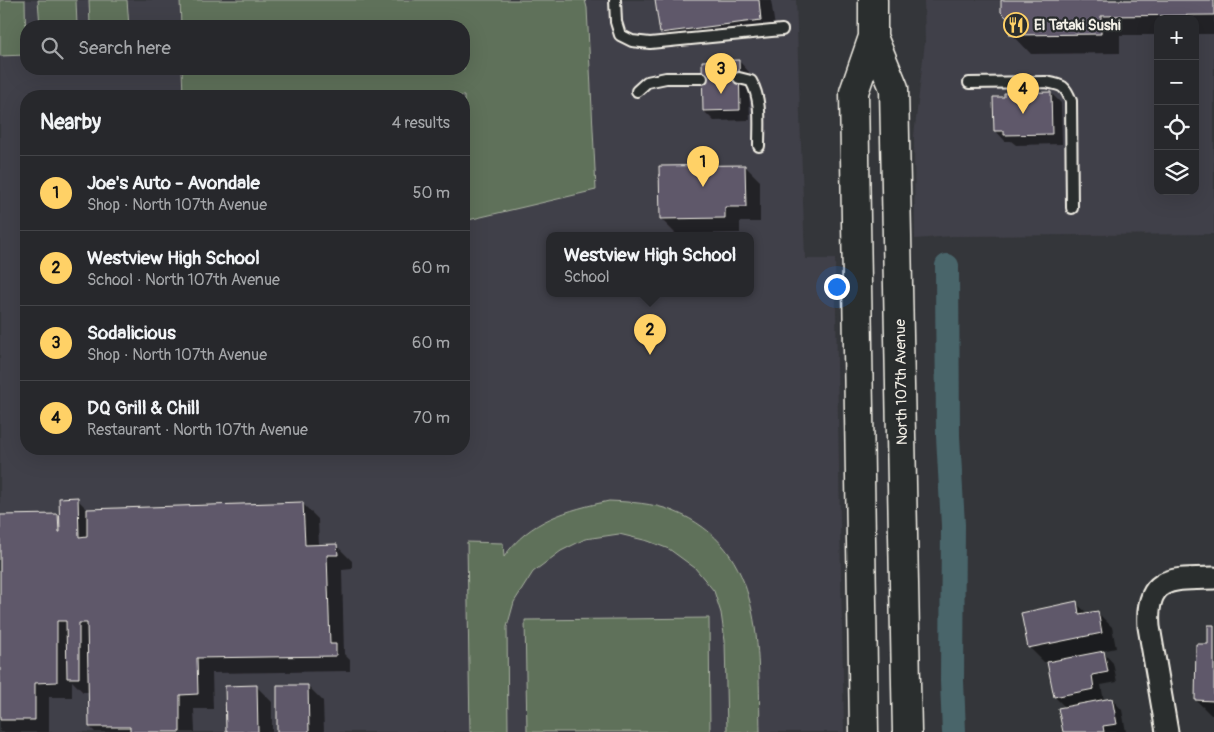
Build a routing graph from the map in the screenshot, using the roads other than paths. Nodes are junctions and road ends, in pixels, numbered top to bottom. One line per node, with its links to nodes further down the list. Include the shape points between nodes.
1 (615, 0): 3 (lane, via 620,35 632,41 650,43)
2 (873, 0): 4 (main road, North 107th Avenue)
3 (782, 30)
4 (873, 36): 12 (main road, North 107th Avenue, via 854,92); 13 (main road, North 107th Avenue, via 894,88)
5 (702, 78): 8 (lane, via 666,78 647,82)
6 (739, 78): 9 (lane, via 751,81 756,90)
7 (969, 83): 10 (lane, via 1046,82 1066,89 1071,101)
8 (638, 91)
9 (759, 146)
10 (1072, 208)
11 (1214, 578): 14 (street, via 1180,579 1163,584 1151,597 1149,627)
12 (864, 732)
13 (907, 732)
14 (1167, 732)

